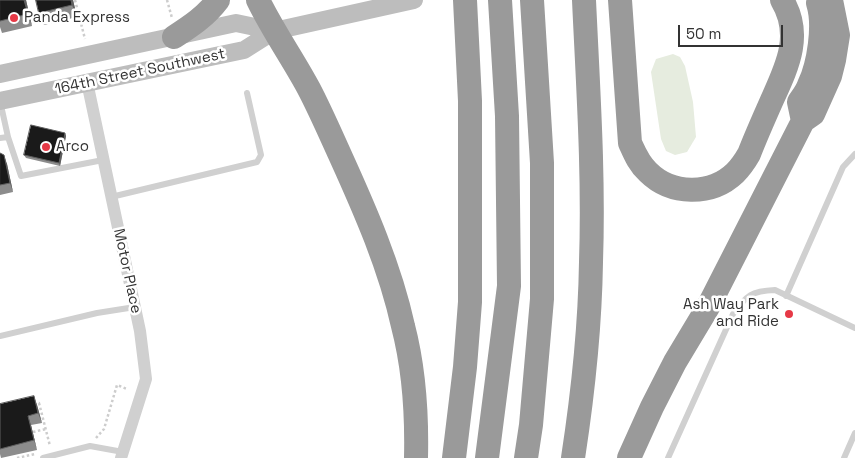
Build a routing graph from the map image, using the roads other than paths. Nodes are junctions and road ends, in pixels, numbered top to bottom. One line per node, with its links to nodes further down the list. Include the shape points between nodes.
1 (218, 0): 14 (highway)
2 (258, 0): 13 (highway)
3 (414, 0): 13 (main road, 164th Street Southwest)
4 (465, 0): 33 (highway, via 470,101 470,302)
5 (500, 0): 34 (highway, via 507,116 509,286)
6 (532, 0): 35 (highway, via 542,163 542,299)
7 (545, 0): 36 (highway, via 556,272)
8 (584, 0): 37 (highway, via 592,193 591,262 588,333)
9 (620, 0): 10 (highway, via 630,143 638,161 655,179 666,185 696,190 718,184 743,164 788,66 792,34)
10 (782, 0)
11 (817, 0): 19 (highway, via 821,35 810,84 799,102)
12 (831, 0): 19 (highway, via 838,35 834,60 813,114)
13 (274, 31): 14 (main road, 164th Street Southwest, via 236,23); 16 (main road, 164th Street Southwest, via 244,50); 32 (highway, via 314,98 373,231 393,287 408,349 415,402)
14 (174, 37): 15 (main road, 164th Street Southwest)
15 (0, 74)
16 (87, 82): 18 (main road, 164th Street Southwest); 23 (street, Motor Place)
17 (247, 93): 24 (lane, via 261,156 257,162)
18 (0, 101): 20 (lane)
19 (803, 121): 38 (highway, via 708,307 675,362)
20 (8, 137): 21 (lane); 23 (lane, via 21,176)
21 (0, 138)
22 (855, 154): 25 (lane, via 843,167)
23 (103, 160): 24 (street, Motor Place)
24 (111, 197): 26 (street, Motor Place)
25 (786, 296): 27 (lane); 39 (lane, via 775,290 761,291 745,298 733,314)
26 (135, 307): 28 (lane); 30 (street, Motor Place, via 146,379)
27 (855, 328)
28 (0, 336)
29 (855, 432): 40 (lane)
30 (122, 455): 31 (lane, via 90,446)
31 (44, 458)
32 (416, 458)
33 (454, 458)
34 (487, 458)
35 (526, 458)
36 (537, 458)
37 (573, 458)
38 (630, 458)
39 (668, 458)
40 (844, 458)

